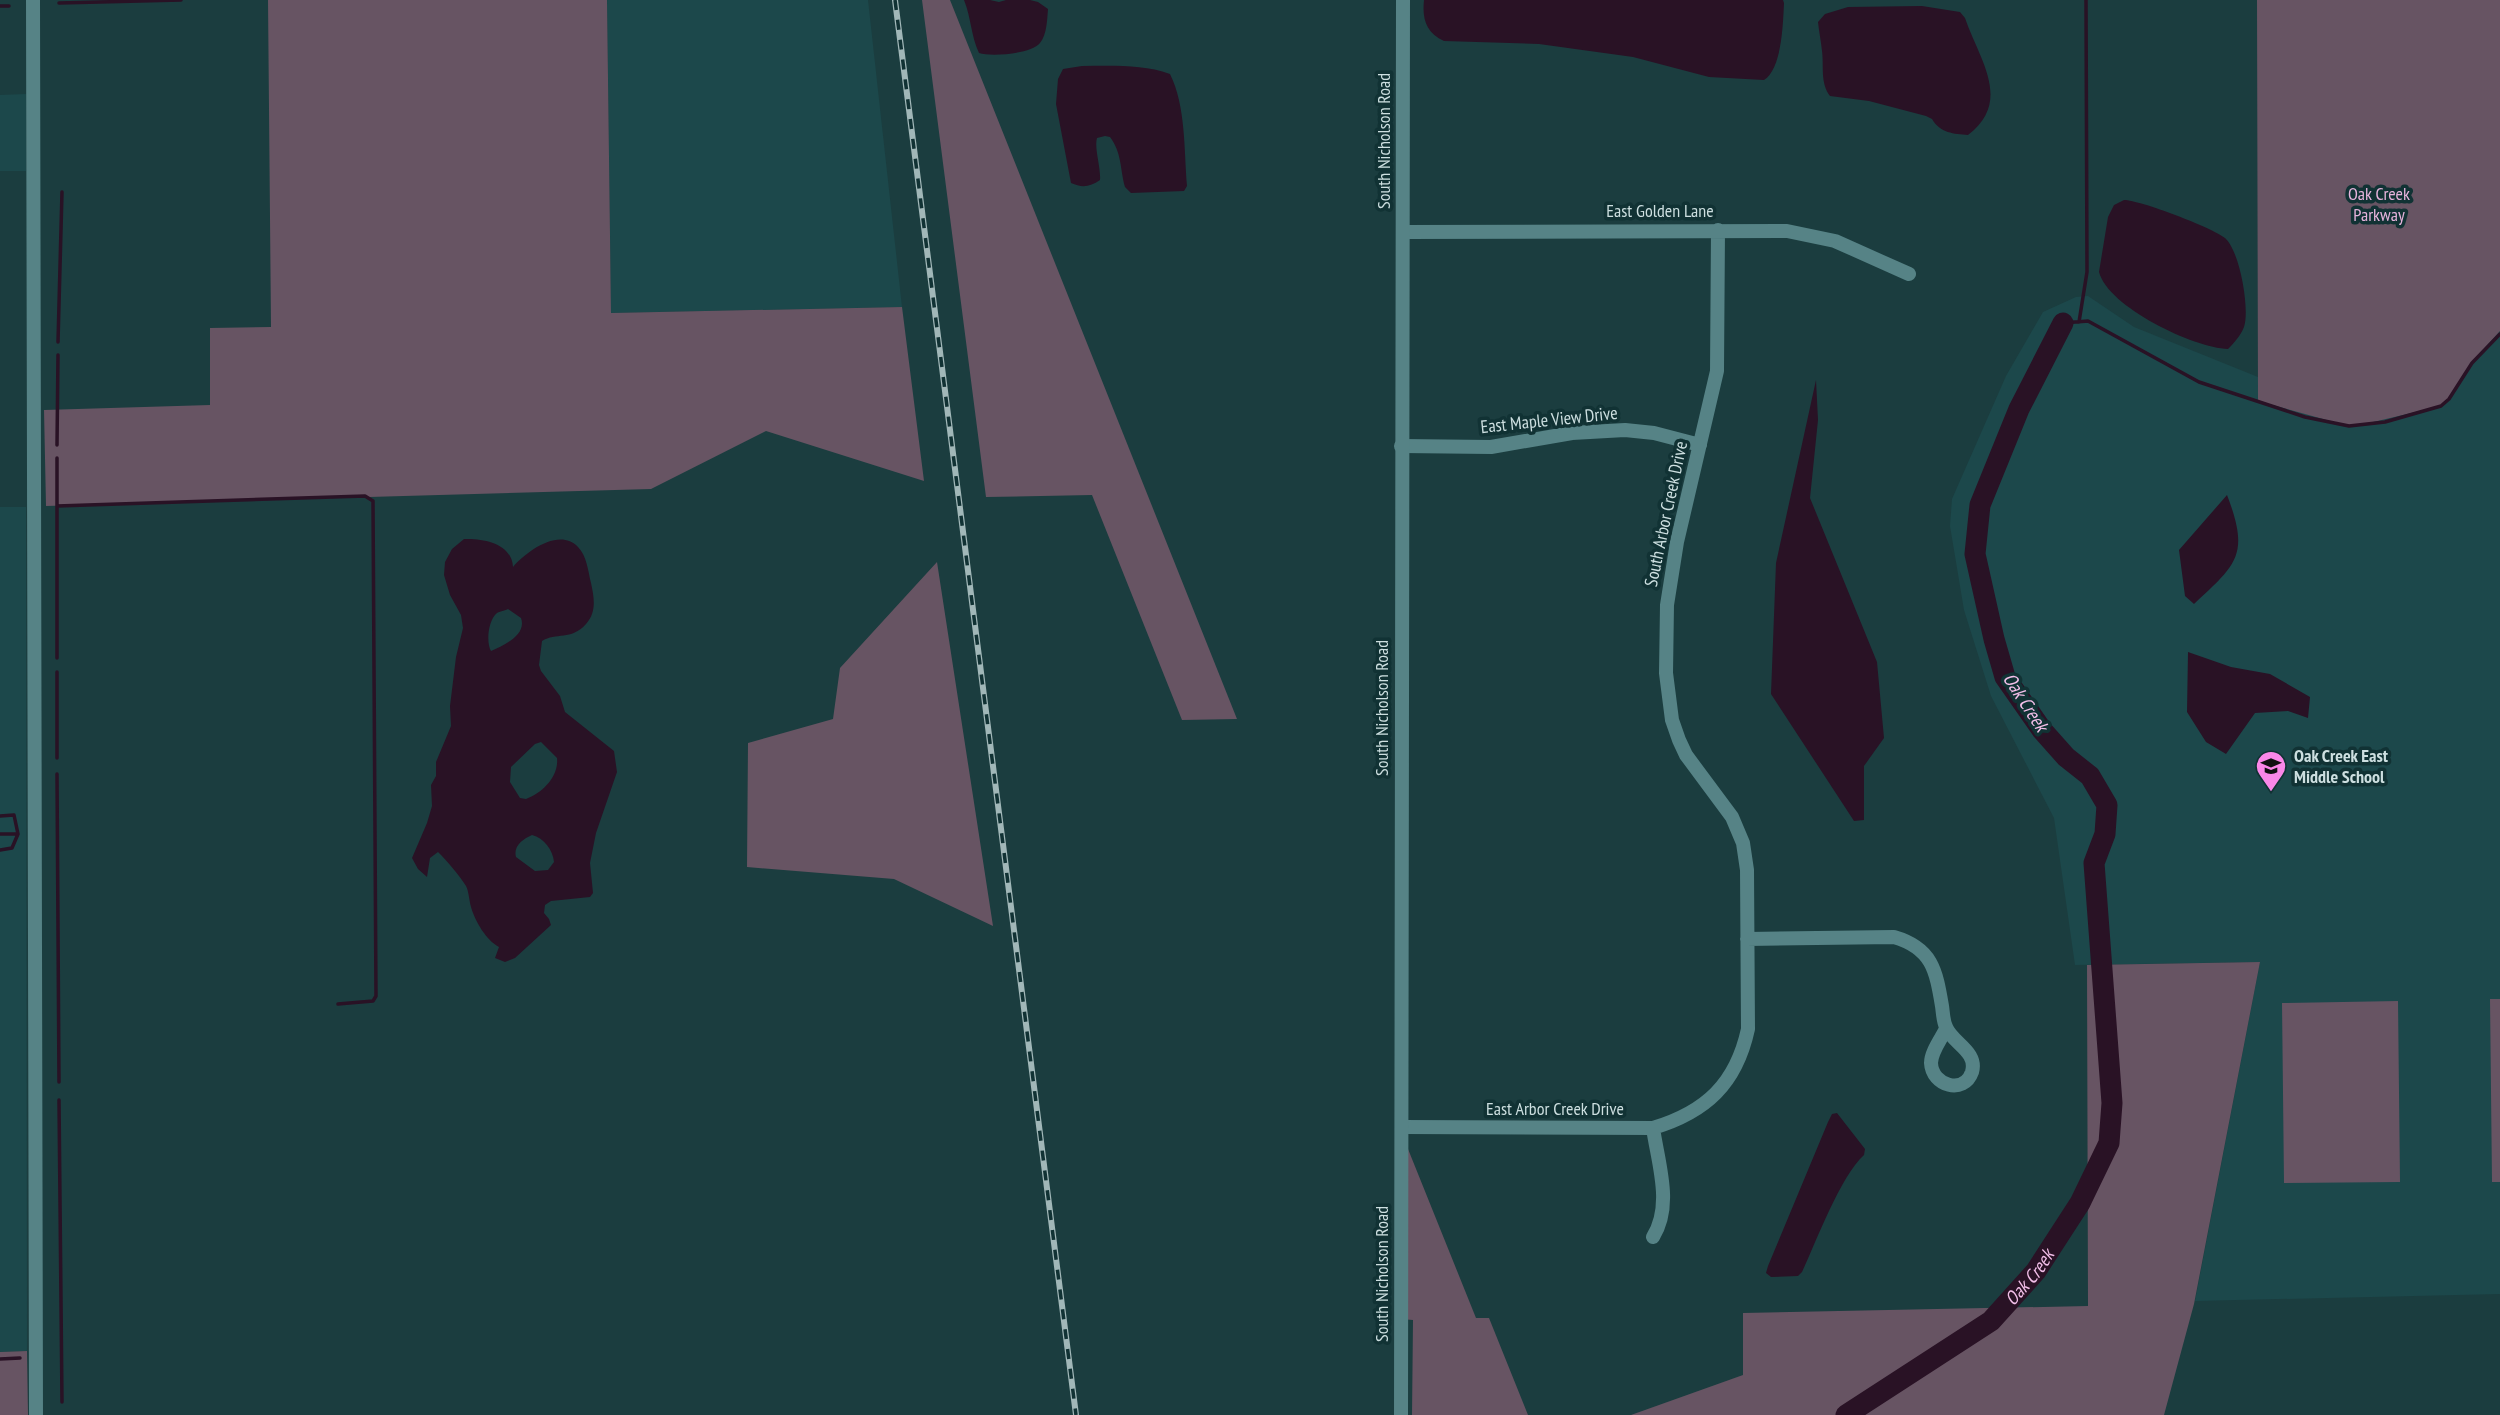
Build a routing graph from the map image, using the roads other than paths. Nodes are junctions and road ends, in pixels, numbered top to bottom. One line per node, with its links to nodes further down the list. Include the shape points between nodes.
1 (33, 0): 14 (street)
2 (1403, 0): 4 (street, South Nicholson Road)
3 (1718, 230): 4 (street, East Golden Lane); 5 (street, East Golden Lane, via 1787,231 1835,241); 6 (street, South Arbor Creek Drive, via 1717,371)
4 (1404, 232): 7 (street, South Nicholson Road)
5 (1909, 274)
6 (1700, 445): 7 (street, East Maple View Drive, via 1625,430 1572,433 1490,447); 8 (street, South Arbor Creek Drive, via 1667,605 1668,687 1672,720 1686,755 1732,817 1743,843)
7 (1401, 446): 11 (street, South Nicholson Road)
8 (1747, 939): 9 (street, via 1894,937 1912,942 1934,967); 10 (street, South Arbor Creek Drive, via 1748,1029 1743,1053 1719,1091)
9 (1946, 1029)
10 (1702, 1106): 12 (street, East Arbor Creek Drive)
11 (1402, 1127): 12 (street, East Arbor Creek Drive); 15 (street, South Nicholson Road)
12 (1653, 1128): 13 (street, via 1664,1198 1660,1226)
13 (1653, 1237)
14 (36, 1415)
15 (1401, 1415)

